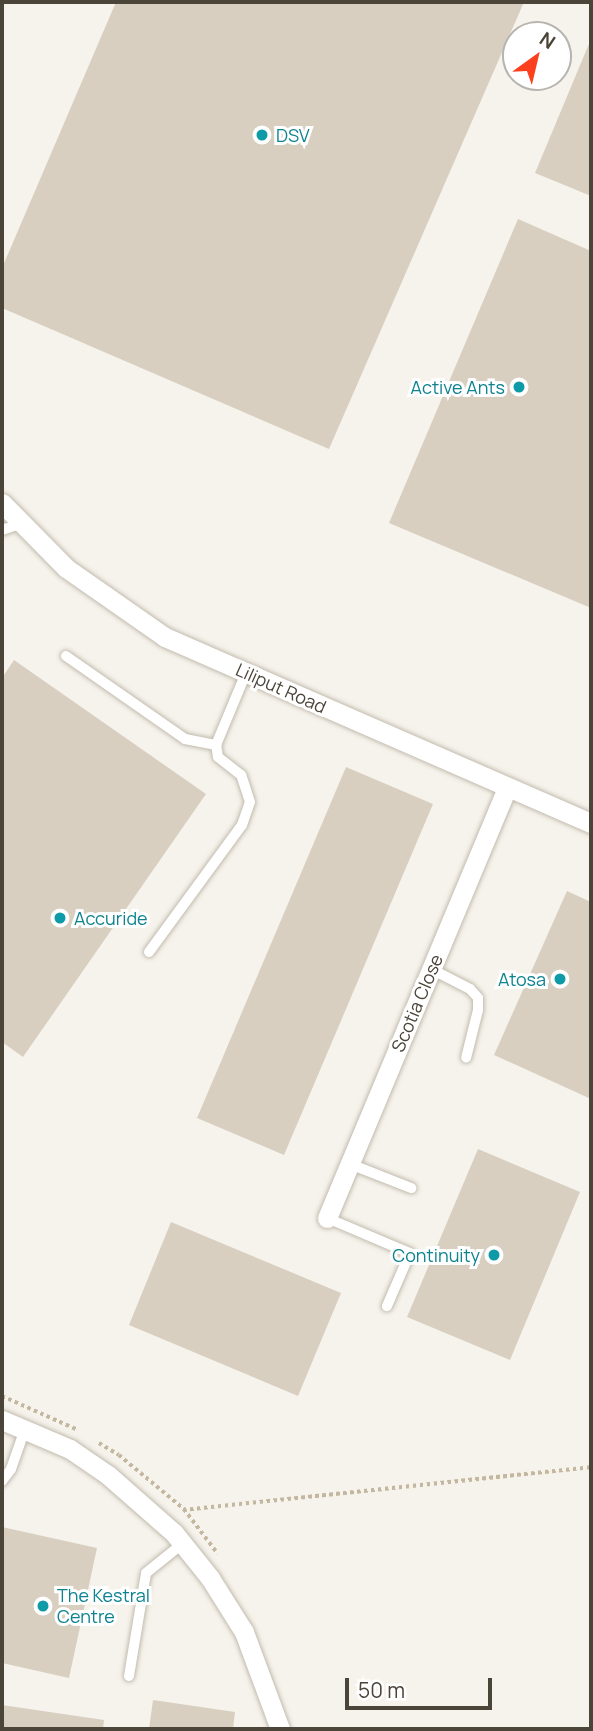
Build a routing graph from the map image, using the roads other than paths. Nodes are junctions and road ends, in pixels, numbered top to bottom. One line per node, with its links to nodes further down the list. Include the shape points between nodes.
1 (2, 503): 2 (street, Liliput Road)
2 (22, 523): 3 (lane); 5 (street, Liliput Road, via 65,568 165,637)
3 (2, 530)
4 (66, 656): 6 (lane, via 185,738)
5 (246, 673): 6 (lane); 7 (street, Liliput Road)
6 (216, 745): 9 (lane, via 218,757 241,775 250,802 232,843)
7 (507, 788): 8 (street, Liliput Road); 10 (street, Scotia Close)
8 (591, 823)
9 (149, 952)
10 (431, 969): 11 (lane, via 478,998); 12 (street, Scotia Close)
11 (466, 1058)
12 (350, 1164): 13 (lane); 14 (street, Scotia Close)
13 (411, 1188)
14 (327, 1218): 15 (lane, via 410,1253)
15 (387, 1306)
16 (2, 1420): 17 (street)
17 (25, 1429): 18 (lane); 19 (street, via 70,1449 108,1475)
18 (2, 1481)
19 (182, 1544): 20 (lane, via 146,1573); 21 (street, via 211,1578 244,1632)
20 (129, 1676)
21 (280, 1729)

